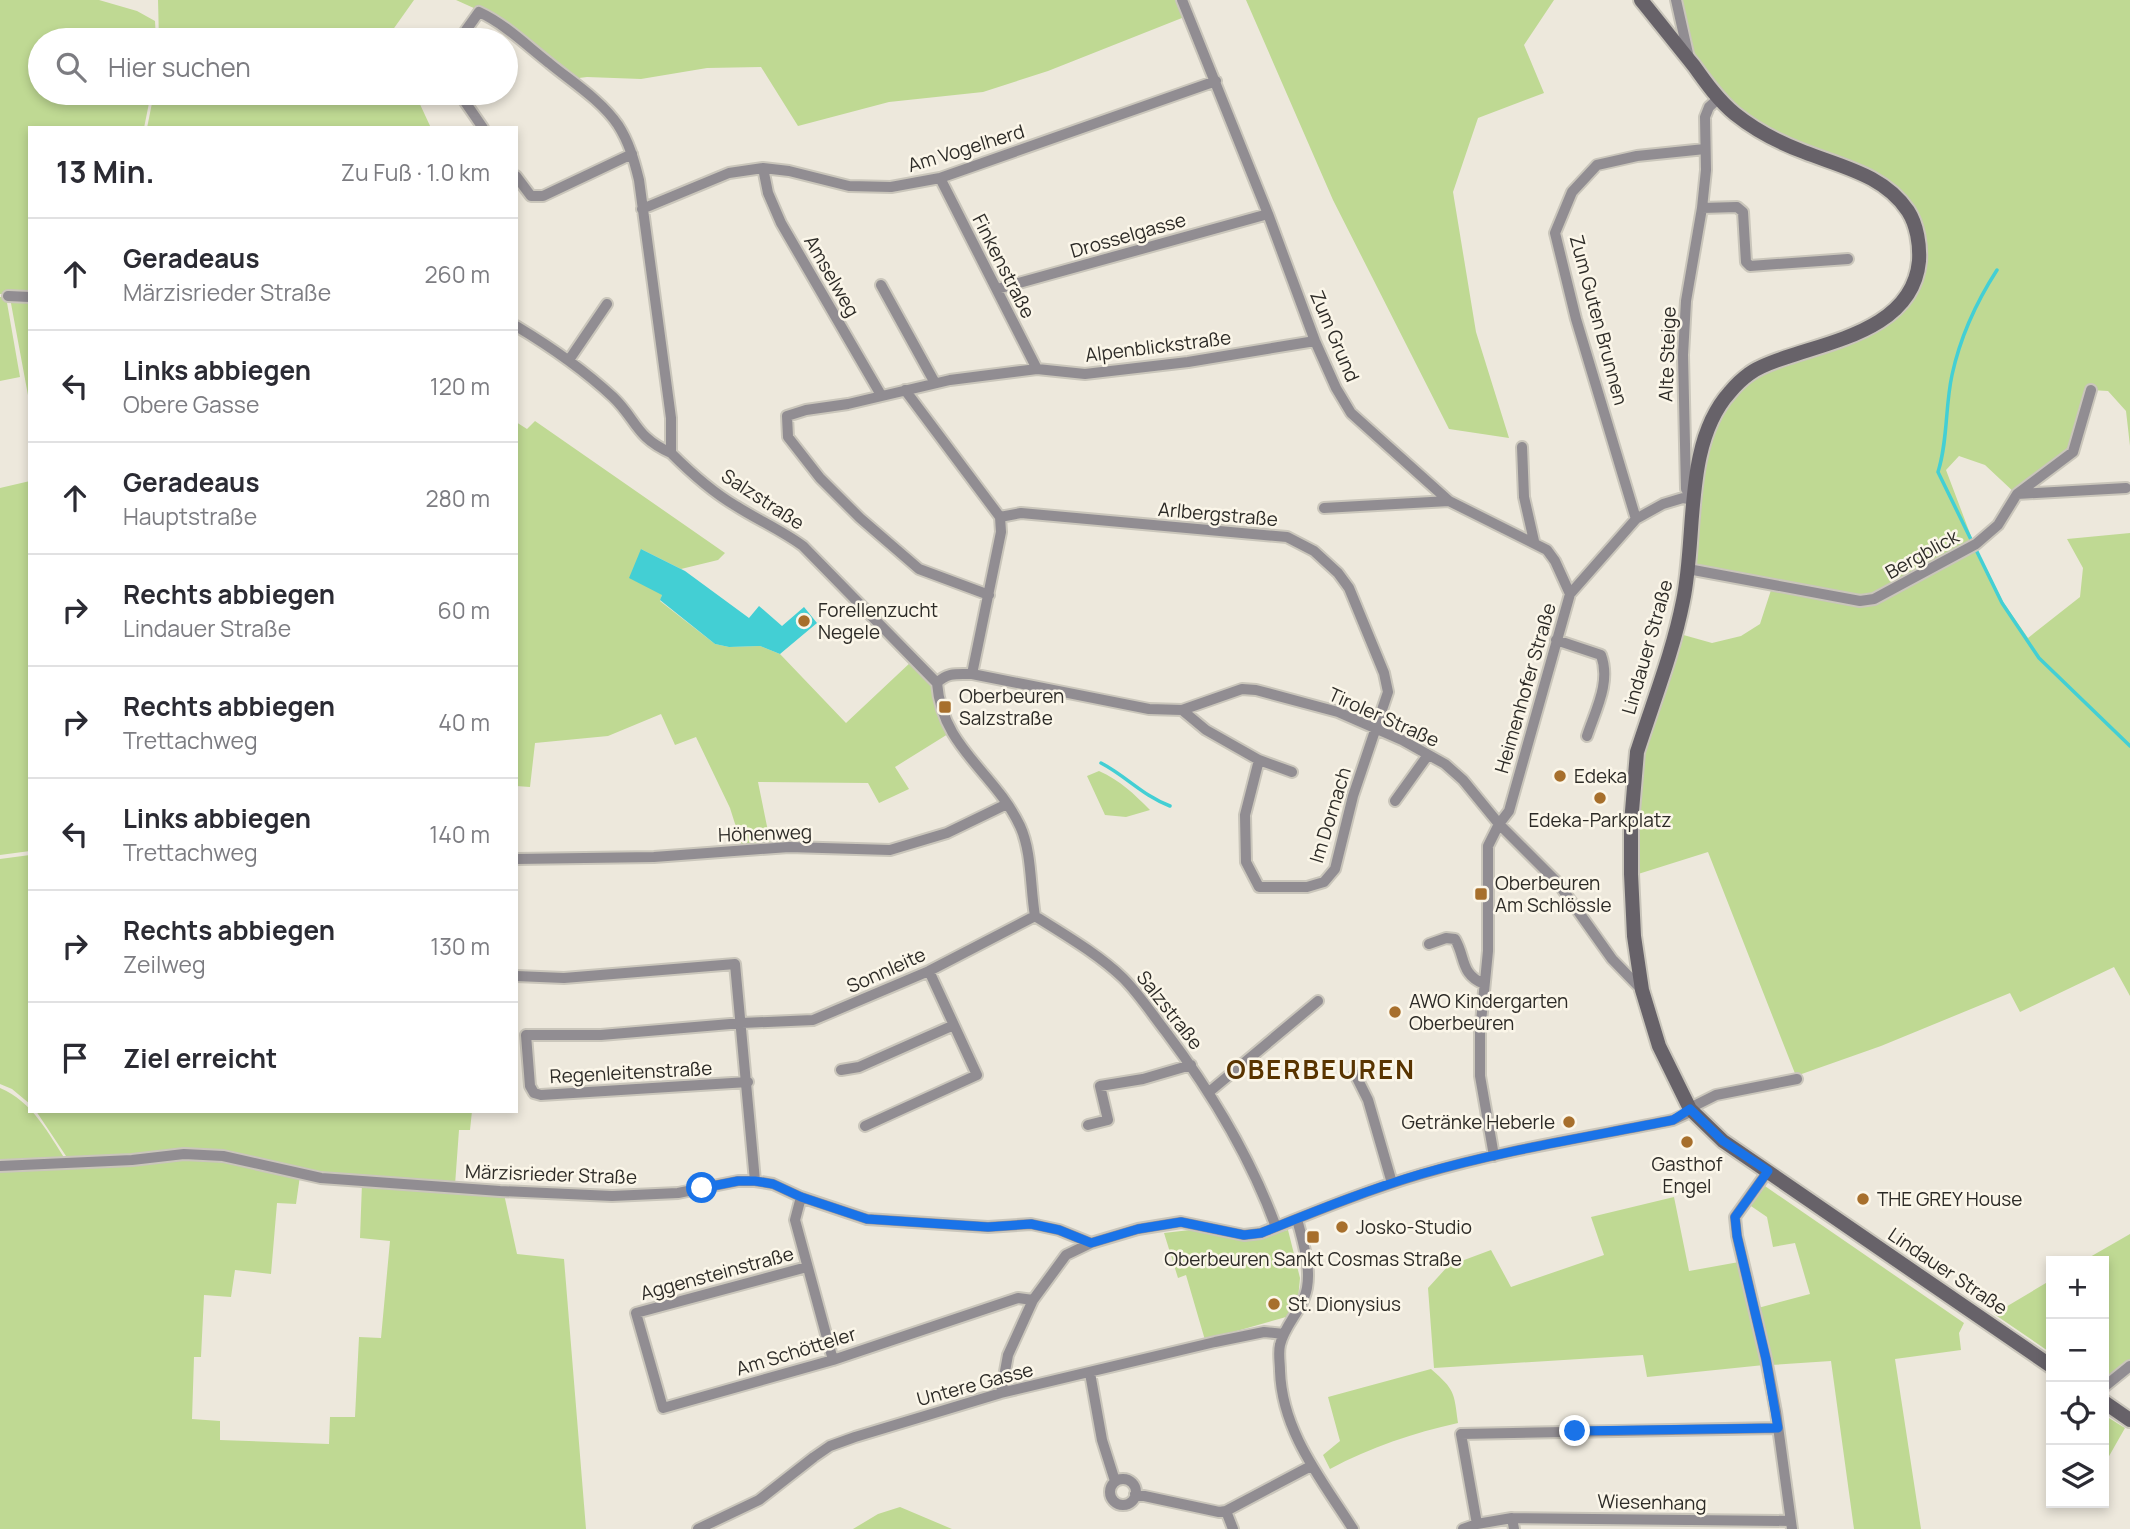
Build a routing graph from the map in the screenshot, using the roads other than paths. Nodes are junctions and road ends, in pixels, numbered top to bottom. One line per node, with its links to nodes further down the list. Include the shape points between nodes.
1 (1182, 0): 8 (street, Zum Grund)
2 (1641, 0): 7 (main road, Lindauer Straße)
3 (1676, 0): 7 (street)
4 (467, 28): 5 (street, via 478,12)
5 (504, 28)
6 (518, 37): 13 (street, via 601,106)
7 (1690, 61): 9 (main road, Lindauer Straße)
8 (1216, 81): 15 (street, Am Vogelherd); 19 (street, Zum Grund)
9 (1719, 98): 12 (street, Alte Steige, via 1705,117); 38 (main road, Lindauer Straße, via 1768,136 1881,183 1909,213 1920,252 1912,289 1885,319 1762,367 1729,393 1703,441)
10 (467, 105): 11 (street)
11 (482, 126)
12 (1705, 149): 17 (street, Alte Steige); 42 (street, Zum Guten Brunnen, via 1597,165 1572,192 1555,233 1576,320)
13 (632, 154): 16 (street, via 542,196 531,196); 18 (street)
14 (763, 169): 15 (street, Am Vogelherd, via 849,186 891,187); 18 (street, Am Vogelherd, via 729,173); 33 (street, Amselweg, via 781,223)
15 (940, 178): 22 (street, Finkenstraße)
16 (518, 179)
17 (1702, 208): 20 (street, via 1737,207 1743,212 1750,267); 38 (street, Alte Steige, via 1686,301 1683,355 1686,489)
18 (642, 209): 35 (street, via 671,418)
19 (1268, 214): 22 (street, Drosselgasse); 27 (street, Zum Grund)
20 (1848, 259)
21 (881, 285): 30 (street)
22 (998, 289): 29 (street, Finkenstraße)
23 (8, 296): 24 (street)
24 (28, 297)
25 (607, 304): 28 (street)
26 (518, 327): 28 (street, Salzstraße)
27 (1315, 341): 29 (street, Alpenblickstraße, via 1085,374); 39 (street, Zum Grund, via 1351,413)
28 (569, 360): 35 (street, Salzstraße, via 615,399 654,446)
29 (1037, 369): 30 (street, Alpenblickstraße)
30 (935, 383): 31 (street, Alpenblickstraße)
31 (905, 390): 33 (street, Alpenblickstraße); 41 (street)
32 (2091, 390): 37 (street, Bergblick, via 2073,452)
33 (881, 395): 46 (street, Alpenblickstraße, via 787,416 788,437 860,519 919,569)
34 (1522, 447): 43 (street, via 1524,497)
35 (671, 453): 49 (street, Salzstraße, via 734,505 803,546)
36 (2126, 488): 37 (street)
37 (2017, 495): 44 (street, Bergblick, via 1998,525 1974,545 1882,596 1860,601)
38 (1694, 500): 42 (street, Heimenhofer Straße, via 1683,498); 44 (main road, Lindauer Straße)
39 (1449, 501): 40 (street); 43 (street, Zum Grund)
40 (1324, 508)
41 (1000, 517): 46 (street); 51 (street, Arlbergstraße, via 1021,513 1287,537 1314,551 1349,588 1384,673 1388,692)
42 (1636, 519): 45 (street, Heimenhofer Straße)
43 (1534, 541): 45 (street, Zum Grund, via 1548,550)
44 (1688, 569): 65 (main road, Lindauer Straße, via 1676,631 1634,772 1633,936)
45 (1570, 594): 47 (street, Heimenhofer Straße)
46 (989, 595): 48 (street)
47 (1556, 640): 52 (street, via 1601,655 1605,666); 58 (street, Heimenhofer Straße, via 1508,811)
48 (972, 674): 49 (street, Tiroler Straße, via 943,676); 50 (street, Tiroler Straße, via 1149,709)
49 (937, 683): 57 (street, via 940,711 948,728)
50 (1182, 710): 51 (street, Tiroler Straße, via 1242,689 1256,690 1338,712); 54 (street, via 1206,730)
51 (1376, 729): 53 (street, Tiroler Straße); 54 (street, Im Dornach, via 1335,869 1324,882 1307,887 1259,887 1246,862 1245,815)
52 (1587, 736)
53 (1428, 755): 56 (street); 58 (street, Tiroler Straße, via 1463,780)
54 (1259, 760): 55 (street)
55 (1292, 772)
56 (1395, 801)
57 (1007, 804): 59 (street, Höhenweg, via 947,833 890,850 789,848 654,857); 60 (street, via 1021,827)
58 (1499, 824): 64 (street, Heimenhofer Straße, via 1488,846); 65 (street, Tiroler Straße, via 1558,883 1612,959)
59 (518, 859)
60 (1035, 916): 62 (street, Sonnleite); 70 (street, Salzstraße, via 1122,977)
61 (1429, 944): 64 (street, via 1455,939 1466,972)
62 (929, 971): 67 (street, Sonnleite, via 813,1020); 68 (street)
63 (518, 976): 67 (street, via 564,978 736,964)
64 (1484, 984): 79 (street, Heimenhofer Straße, via 1480,1076)
65 (1642, 990): 76 (main road, Lindauer Straße, via 1659,1046)
66 (1318, 1002): 75 (street)
67 (742, 1023): 69 (street, Regenleitenstraße, via 601,1035); 74 (street)
68 (954, 1025): 71 (street, via 859,1067); 78 (street, via 977,1075)
69 (521, 1035): 74 (street, Regenleitenstraße, via 534,1093)
70 (1191, 1065): 75 (street, Salzstraße); 77 (street, via 1100,1086 1108,1120)
71 (841, 1070)
72 (1355, 1074): 83 (street, via 1368,1100)
73 (1797, 1079): 76 (street, via 1716,1095)
74 (748, 1082): 82 (street)
75 (1209, 1092): 86 (street, Salzstraße, via 1248,1160)
76 (1690, 1109): 79 (street, via 1673,1120); 81 (main road, Lindauer Straße, via 1723,1141)
77 (1088, 1125)
78 (865, 1126)
79 (1494, 1156): 83 (street)
80 (0, 1166): 82 (street, Märzisrieder Straße, via 184,1154 223,1156 320,1178 612,1196 678,1193)
81 (1768, 1171): 93 (main road, Lindauer Straße); 100 (street, via 1735,1217)
82 (755, 1181): 84 (street, Märzisrieder Straße)
83 (1392, 1183): 85 (street)
84 (801, 1197): 87 (street, Märzisrieder Straße, via 867,1219 988,1227 1031,1224); 88 (street, via 795,1220)
85 (1297, 1219): 86 (street); 91 (street, via 1309,1276 1305,1296)
86 (1276, 1227): 87 (street, via 1244,1235 1181,1222)
87 (1091, 1243): 89 (street, via 1066,1255)
88 (807, 1267): 90 (street, Aggensteinstraße); 92 (street)
89 (1033, 1300): 92 (street, Am Schötteler, via 1018,1298); 97 (street, via 1008,1355)
90 (636, 1313): 92 (street, Am Schötteler, via 663,1408)
91 (1284, 1335): 95 (street, Untere Gasse, via 1264,1332); 101 (street, via 1281,1388 1287,1414)
92 (833, 1360)
93 (2046, 1363)
94 (2130, 1366): 96 (street)
95 (1090, 1373): 97 (street, Untere Gasse); 102 (street)
96 (2109, 1383)
97 (1001, 1393): 108 (street, Untere Gasse, via 830,1446 760,1500)
98 (2109, 1405): 99 (main road)
99 (2130, 1420)
100 (1778, 1428): 105 (street, via 1461,1434); 107 (street)
101 (1311, 1466): 104 (street); 110 (street)
102 (1115, 1482): 103 (street, via 1131,1482); 103 (street, via 1110,1493 1117,1503 1129,1503)
103 (1135, 1494): 104 (street)
104 (1226, 1511): 109 (street)
105 (1477, 1524): 106 (street, Wiesenhang); 111 (street, Wiesenhang)
106 (1513, 1524): 107 (street, Wiesenhang)
107 (1792, 1525)
108 (698, 1529)
109 (1233, 1529)
110 (1353, 1529)
111 (1463, 1529)

